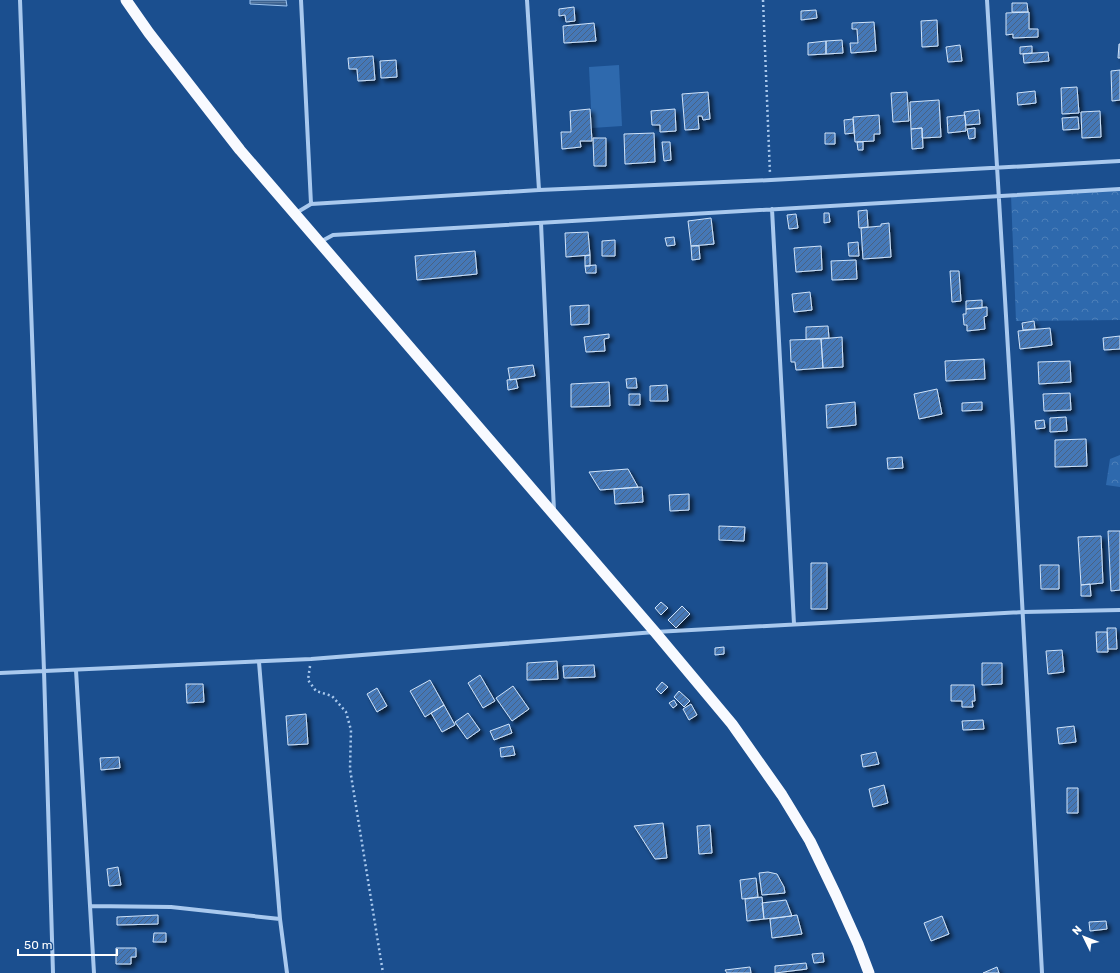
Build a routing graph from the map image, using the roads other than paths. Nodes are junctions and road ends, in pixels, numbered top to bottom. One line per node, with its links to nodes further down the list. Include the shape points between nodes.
1 (20, 0): 23 (street)
2 (126, 0): 13 (highway, via 240,150)
3 (300, 0): 11 (street)
4 (527, 0): 9 (street)
5 (987, 0): 7 (street)
6 (1120, 160): 7 (street)
7 (997, 167): 9 (street); 10 (street)
8 (1120, 189): 10 (street)
9 (539, 190): 11 (street)
10 (999, 196): 12 (street); 18 (street)
11 (311, 204): 13 (street)
12 (772, 209): 14 (street); 19 (street)
13 (295, 214): 15 (highway)
14 (541, 223): 15 (street, via 333,235); 16 (street)
15 (319, 242): 16 (highway)
16 (554, 515): 20 (highway)
17 (1120, 610): 18 (street)
18 (1023, 612): 19 (street); 31 (street)
19 (794, 624): 20 (street)
20 (655, 632): 21 (street); 30 (highway, via 732,724 782,795 813,848)
21 (259, 662): 22 (street); 26 (street)
22 (76, 670): 23 (street); 25 (street)
23 (44, 671): 24 (street); 27 (street)
24 (0, 673)
25 (90, 906): 26 (street, via 171,907); 28 (street)
26 (280, 919): 29 (street)
27 (53, 973)
28 (94, 973)
29 (286, 973)
30 (869, 973)
31 (1042, 973)

